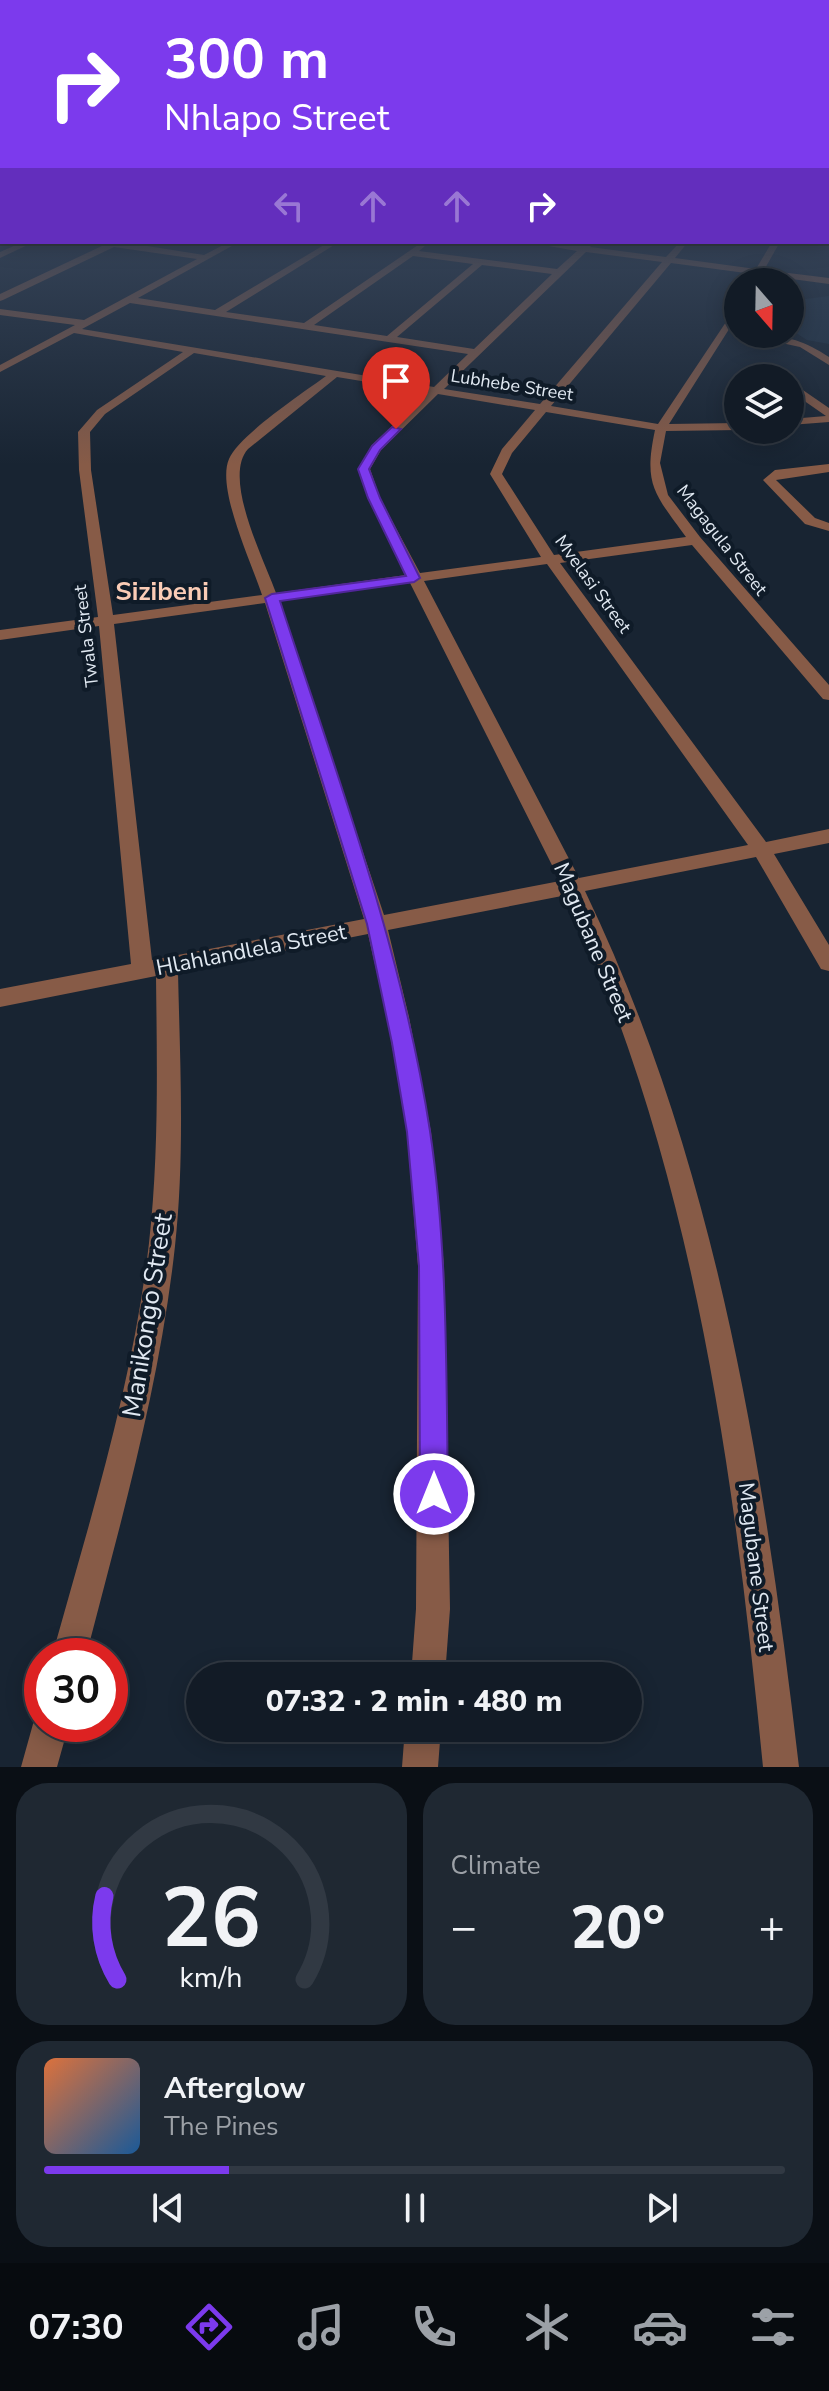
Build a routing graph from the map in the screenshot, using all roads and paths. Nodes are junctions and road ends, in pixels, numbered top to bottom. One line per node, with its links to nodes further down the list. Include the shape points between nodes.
1 (239, 299): 8 (street)
2 (344, 299): 10 (street)
3 (436, 299): 12 (street)
4 (530, 299): 16 (street, Magubane Street)
5 (636, 299): 22 (street, Mvelasi Street)
6 (130, 300): 8 (street); 9 (street)
7 (0, 312): 9 (street)
8 (218, 312): 10 (street)
9 (85, 323): 11 (street)
10 (306, 326): 12 (street)
11 (72, 330): 15 (street, Lubhebe Street); 18 (street)
12 (390, 338): 16 (street)
13 (724, 342): 26 (street, Magagula Street)
14 (804, 346): 17 (street)
15 (192, 350): 19 (street, Lubhebe Street); 33 (street, Twala Street, via 86,426 85,470)
16 (475, 352): 20 (street, Magubane Street)
17 (829, 362)
18 (0, 369)
19 (335, 374): 20 (street, Lubhebe Street); 32 (street, via 232,461 233,490)
20 (436, 391): 22 (street, Lubhebe Street); 31 (street, Magubane Street, via 376,448 364,469)
21 (804, 397): 23 (street)
22 (543, 408): 26 (street, Lubhebe Street); 30 (street, Mvelasi Street, via 506,452 496,474)
23 (829, 416): 24 (street)
24 (804, 420)
25 (724, 427): 26 (street, Lubhebe Street)
26 (661, 428): 29 (street, Magagula Street, via 655,451 658,483)
27 (829, 468): 28 (street, via 775,474 769,480 810,521)
28 (829, 527)
29 (695, 540): 30 (street); 35 (street, Magagula Street)
30 (552, 560): 31 (street); 37 (street, Mvelasi Street)
31 (414, 578): 32 (street); 38 (street, Magubane Street)
32 (272, 598): 33 (street); 39 (street)
33 (106, 621): 34 (street); 41 (street, Twala Street)
34 (0, 635)
35 (829, 695)
36 (829, 836): 37 (street, Hlahlandlela Street)
37 (761, 849): 38 (street, Hlahlandlela Street); 40 (street, Mvelasi Street)
38 (572, 885): 39 (street, Hlahlandlela Street); 49 (street, Magubane Street, via 611,971 660,1107 687,1202 747,1483)
39 (376, 924): 41 (street, Hlahlandlela Street); 44 (street, via 419,1132 431,1266)
40 (829, 963)
41 (154, 969): 42 (street, Hlahlandlela Street); 43 (street, Manikongo Street, via 169,1155 154,1304 129,1430)
42 (1, 997)
43 (74, 1638)
44 (429, 1662)
45 (46, 1742): 47 (street)
46 (422, 1742): 48 (street)
47 (39, 1767)
48 (420, 1767)
49 (781, 1767)

